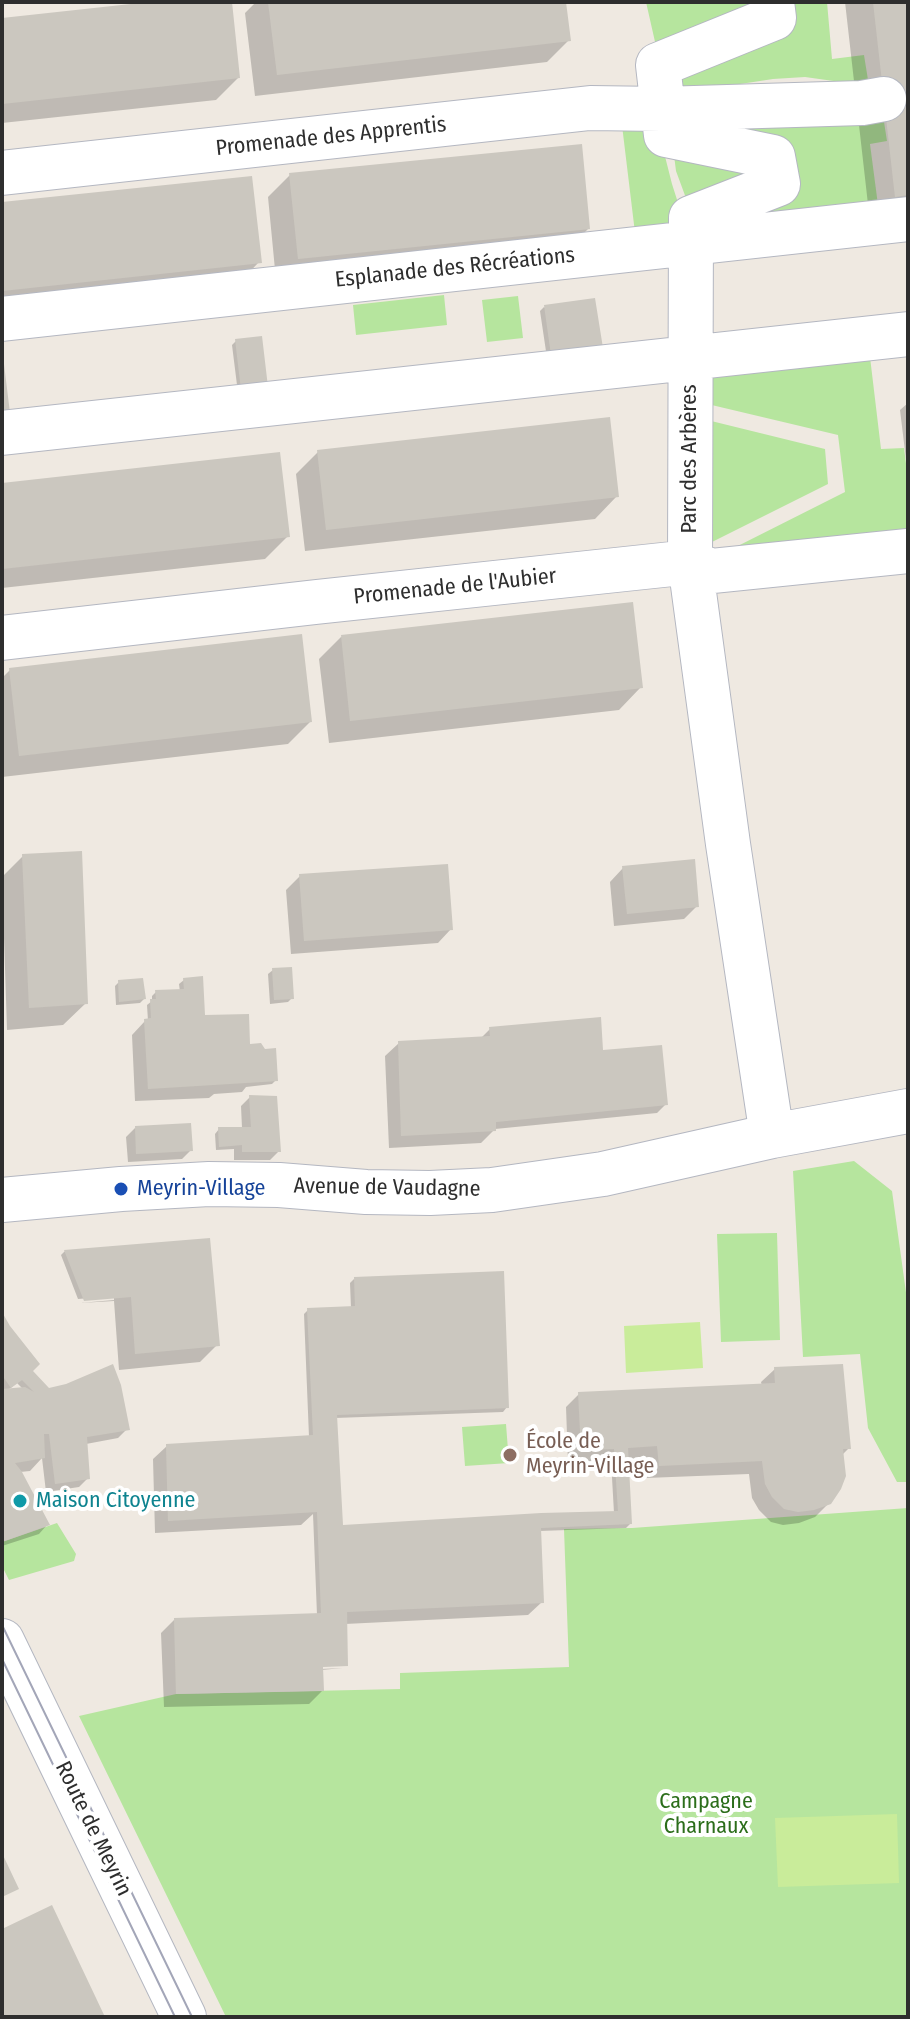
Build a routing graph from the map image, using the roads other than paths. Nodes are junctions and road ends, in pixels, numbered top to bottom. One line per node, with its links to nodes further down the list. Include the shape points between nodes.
1 (772, 2): 3 (street, Parc des Arbères, via 774,18 658,65)
2 (884, 99): 3 (street, Promenade des Apprentis)
3 (661, 109): 4 (street, Promenade des Apprentis, via 590,108); 6 (street, Parc des Arbères, via 666,135 773,157 778,184 691,218)
4 (2, 173)
5 (908, 219): 6 (street, Esplanade des Récréations)
6 (690, 243): 7 (street, Esplanade des Récréations); 9 (street, Parc des Arbères)
7 (2, 319)
8 (908, 334): 9 (street)
9 (690, 359): 10 (street); 12 (street, Parc des Arbères)
10 (2, 433)
11 (908, 551): 12 (street, Promenade de l'Aubier, via 712,571)
12 (690, 563): 13 (street, Promenade de l'Aubier); 15 (street, Parc des Arbères)
13 (2, 638)
14 (908, 1111): 15 (street, Avenue de Vaudagne)
15 (772, 1136): 16 (street, Avenue de Vaudagne, via 603,1174 492,1190 366,1192 209,1184)
16 (2, 1200)
17 (2, 1641): 18 (street, Route de Meyrin)
18 (184, 2017)

